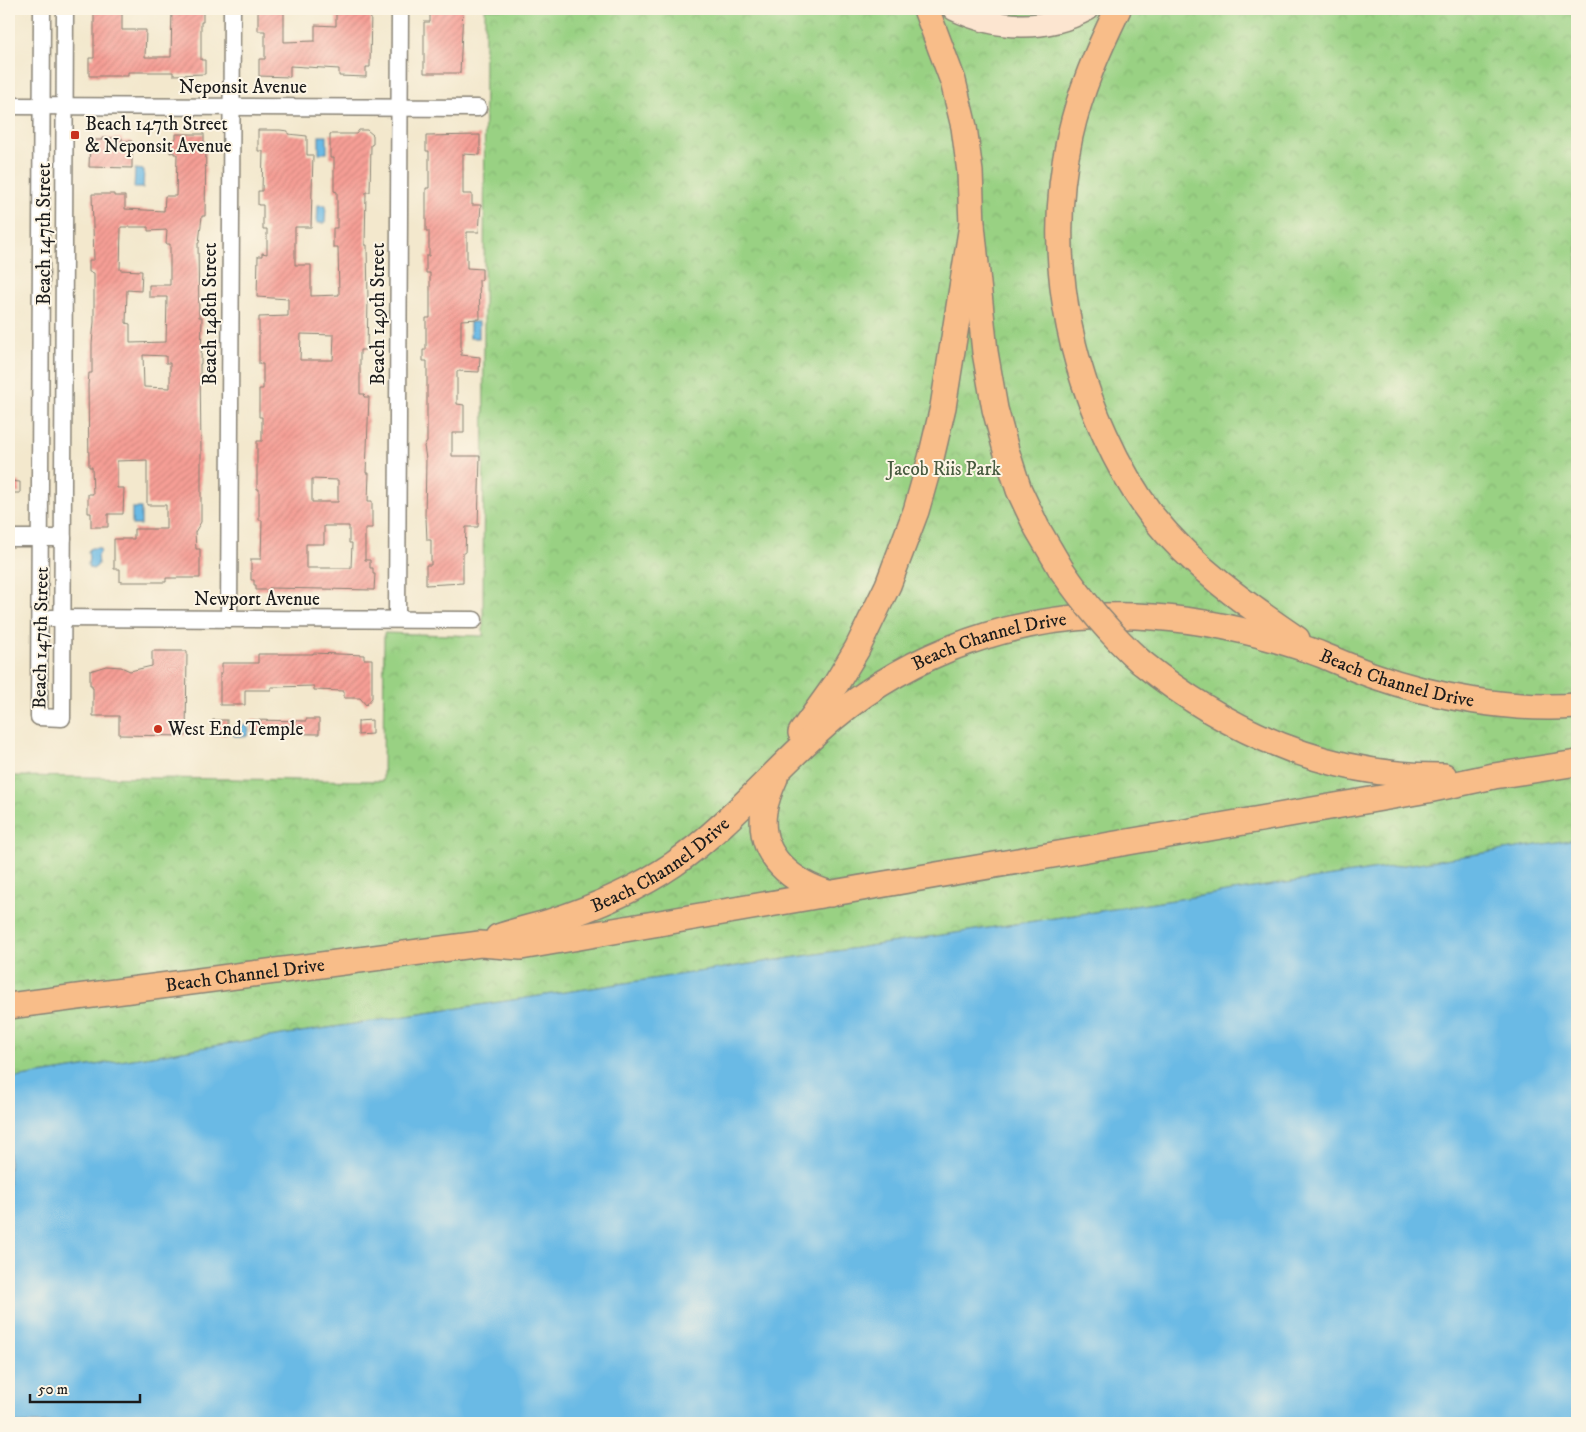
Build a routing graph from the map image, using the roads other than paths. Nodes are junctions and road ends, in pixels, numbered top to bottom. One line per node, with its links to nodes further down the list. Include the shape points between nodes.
1 (42, 9): 10 (street, Beach 147th Street)
2 (65, 9): 11 (street, Beach 147th Street)
3 (232, 9): 12 (street, Beach 148th Street)
4 (400, 9): 13 (street, Beach 149th Street)
5 (926, 9): 15 (main road, via 960,106 970,172)
6 (954, 9): 7 (street, via 987,22 1015,26 1059,21)
7 (1088, 9)
8 (1118, 9): 26 (main road, via 1095,56 1080,98 1063,186 1060,259 1066,313 1078,366 1117,460 1157,521 1214,579)
9 (9, 106): 10 (street, Neponsit Avenue)
10 (42, 107): 11 (street, Neponsit Avenue); 16 (street, Beach 147th Street)
11 (65, 107): 12 (street, Neponsit Avenue); 17 (street, Beach 147th Street)
12 (231, 107): 13 (street, Neponsit Avenue); 23 (street, Beach 148th Street)
13 (399, 108): 14 (street, Neponsit Avenue); 24 (street, Beach 149th Street)
14 (478, 108)
15 (972, 225): 29 (main road, via 943,407 924,485 907,535 888,585 857,649); 30 (main road, bridge, via 988,371 1001,431 1019,490 1061,569 1112,634 1141,662 1187,697 1260,738 1310,757 1357,769 1403,775)
16 (40, 320): 17 (street); 19 (street, Beach 147th Street)
17 (64, 320): 20 (street, Beach 147th Street)
18 (9, 538): 19 (street)
19 (39, 538): 20 (street); 21 (street, Beach 147th Street)
20 (63, 538): 22 (street, Beach 147th Street)
21 (39, 618): 22 (street, Newport Avenue); 22 (street, Beach 147th Street, via 39,717 62,718)
22 (63, 618): 23 (street, Newport Avenue)
23 (229, 619): 24 (street, Newport Avenue)
24 (397, 619): 25 (street, Newport Avenue)
25 (474, 620)
26 (1319, 654): 27 (main road, Beach Channel Drive, via 1373,676 1426,691 1514,706); 29 (main road, Beach Channel Drive, via 1251,633 1181,619 1100,616 1029,624 971,640 895,675 834,718)
27 (1577, 706)
28 (1577, 764): 30 (main road, Beach Channel Drive)
29 (777, 772): 31 (main road, via 764,813 768,845 787,873 807,886); 32 (main road, Beach Channel Drive, via 704,841 635,887 573,914)
30 (1494, 776): 31 (main road, Beach Channel Drive)
31 (831, 894): 32 (main road, Beach Channel Drive, via 520,947)
32 (480, 944): 33 (main road, Beach Channel Drive)
33 (9, 1006)

